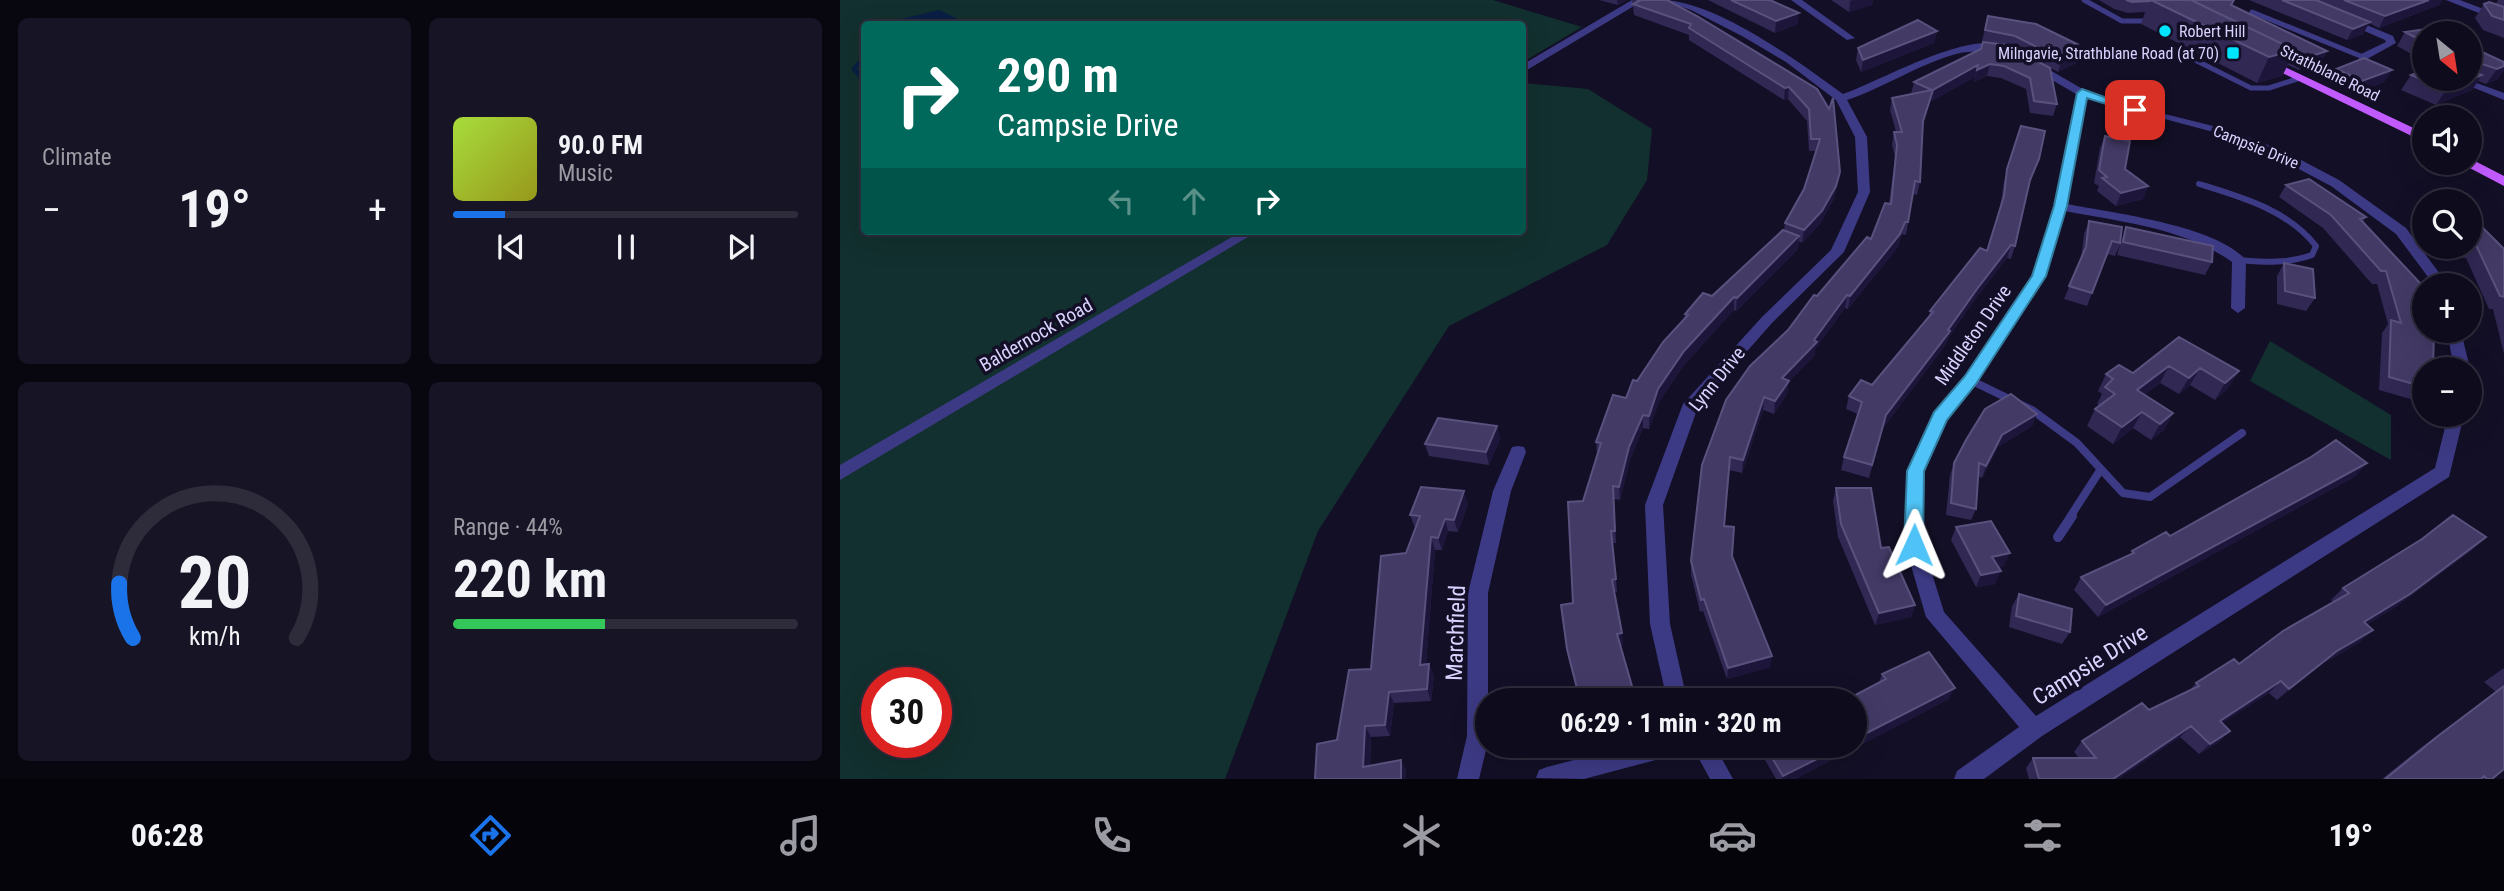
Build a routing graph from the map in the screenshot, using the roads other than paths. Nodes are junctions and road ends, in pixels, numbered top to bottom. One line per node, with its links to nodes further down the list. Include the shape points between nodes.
1 (1639, 0): 14 (street)
2 (1666, 0): 19 (street, via 1745,34)
3 (1796, 0): 10 (street)
4 (2084, 0): 8 (lane, via 2122,20)
5 (2451, 0): 9 (street)
6 (2252, 12): 13 (lane)
7 (2333, 14): 13 (street, via 2390,38 2387,47)
8 (2161, 18)
9 (2504, 20)
10 (1850, 38)
11 (2173, 50): 15 (lane, via 2252,88)
12 (2252, 55): 15 (main road, Strathblane Road)
13 (2363, 57)
14 (1526, 68)
15 (2300, 78): 20 (main road, Strathblane Road)
16 (2482, 89): 18 (street)
17 (2082, 93): 19 (street, Campsie Drive, via 2004,48 1978,46); 24 (street, Middleton Drive); 27 (street, Campsie Drive, via 2225,132 2280,154 2336,183 2401,231)
18 (2504, 97)
19 (1841, 98): 36 (street, Lynn Drive, via 1861,137 1864,192 1837,252 1691,404 1654,505 1660,625)
20 (2412, 132)
21 (2482, 169): 22 (main road)
22 (2504, 182)
23 (2199, 184): 26 (lane, via 2263,208 2303,231 2316,246 2312,255 2291,262)
24 (2060, 206): 26 (street, via 2186,234 2227,250); 29 (street, Middleton Drive, via 2039,276)
25 (1244, 235): 34 (street, Baldernock Road)
26 (2239, 260): 28 (street)
27 (2432, 273)
28 (2238, 307)
29 (1970, 380): 33 (lane, via 2032,410 2077,443); 37 (street, Middleton Drive, via 1940,417 1916,471 1914,545 1936,617)
30 (2453, 427): 37 (street, Campsie Drive, via 2443,472)
31 (2242, 433): 33 (lane, via 2150,498 2123,493)
32 (1518, 452): 41 (street, Marchfield, via 1502,491 1478,593 1478,736)
33 (2101, 469): 35 (lane)
34 (840, 473)
35 (2058, 537)
36 (1674, 688)
37 (2034, 729): 43 (street, Campsie Drive)
38 (1622, 758): 40 (street)
39 (1710, 758): 42 (street)
40 (1547, 778)
41 (1468, 779)
42 (1722, 779)
43 (1965, 779)

